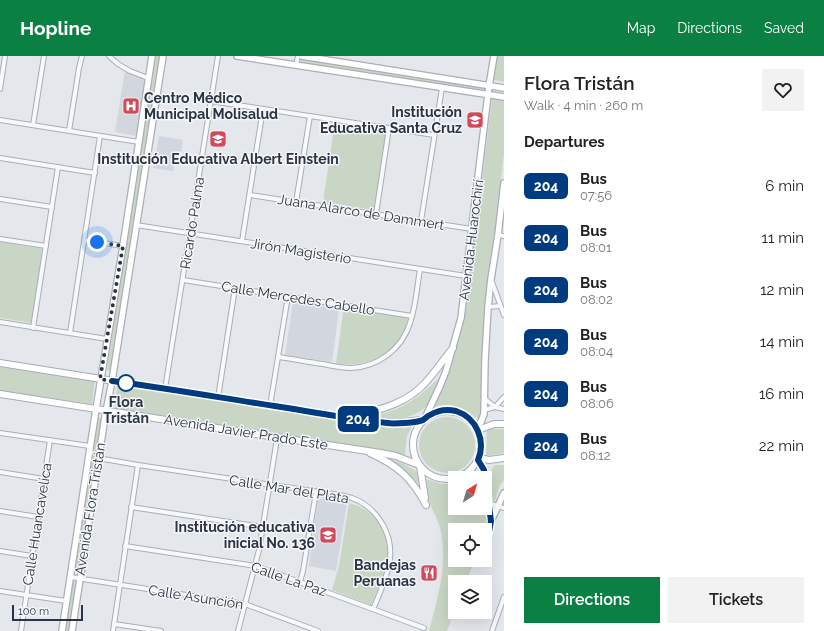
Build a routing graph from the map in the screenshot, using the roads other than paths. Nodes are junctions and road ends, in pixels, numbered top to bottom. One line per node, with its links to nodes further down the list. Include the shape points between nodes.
1 (5, 56): 17 (street)
2 (44, 56): 24 (street)
3 (82, 56): 26 (street)
4 (109, 56): 13 (street, via 130,71)
5 (152, 56): 13 (street, Avenida Flora Tristán)
6 (162, 56): 40 (street, Avenida Flora Tristán)
7 (218, 56): 20 (street, Ricardo Palma)
8 (237, 56): 12 (street)
9 (298, 56): 12 (street)
10 (302, 56): 14 (street)
11 (494, 56): 14 (street, Avenida Huarochirí)
12 (296, 65): 15 (street)
13 (148, 78): 29 (street, Avenida Flora Tristán)
14 (489, 86): 16 (street); 18 (street, Avenida Huarochirí)
15 (442, 88): 18 (street); 27 (street)
16 (504, 88)
17 (0, 89)
18 (488, 94): 19 (street); 41 (street, Avenida Huarochirí)
19 (504, 97)
20 (211, 101): 21 (street); 42 (street, Ricardo Palma)
21 (263, 109): 22 (street); 34 (street)
22 (310, 116): 25 (street); 36 (street)
23 (0, 120): 24 (street)
24 (33, 125): 26 (street)
25 (389, 128): 27 (street); 38 (street)
26 (69, 131): 28 (street)
27 (434, 135): 39 (street)
28 (100, 136): 29 (street); 32 (street)
29 (139, 142): 48 (street, Avenida Flora Tristán)
30 (0, 158): 31 (street)
31 (58, 167): 32 (street); 37 (street)
32 (95, 173): 45 (street)
33 (504, 184): 43 (street, Avenida Huarochirí)
34 (250, 195): 36 (street, Juana Alarco de Dammert); 46 (street)
35 (0, 199): 37 (street)
36 (296, 202): 38 (street, Juana Alarco de Dammert)
37 (52, 206): 47 (street)
38 (376, 214): 39 (street, Juana Alarco de Dammert)
39 (421, 221): 41 (street, Juana Alarco de Dammert)
40 (136, 225): 42 (street, Jirón Magisterio); 67 (street, Avenida Flora Tristán)
41 (472, 229): 50 (street, Avenida Huarochirí)
42 (190, 233): 46 (street, Jirón Magisterio); 52 (street, Ricardo Palma)
43 (501, 236): 51 (street, Avenida Huarochirí)
44 (0, 239): 47 (street)
45 (84, 240): 48 (street); 61 (street)
46 (242, 241): 49 (street, Jirón Magisterio)
47 (46, 246): 60 (street)
48 (123, 246): 62 (street, Avenida Flora Tristán)
49 (420, 269): 50 (street, Jirón Magisterio); 58 (street)
50 (466, 276): 63 (street, Avenida Huarochirí, via 461,318)
51 (490, 279): 55 (street); 56 (street, Avenida Huarochirí)
52 (183, 280): 53 (street, Calle Mercedes Cabello); 68 (street, Ricardo Palma)
53 (235, 288): 54 (street, Calle Mercedes Cabello); 71 (street)
54 (288, 296): 58 (street, Calle Mercedes Cabello); 64 (street)
55 (500, 306): 56 (street); 57 (street)
56 (488, 307): 72 (street, Avenida Huarochirí)
57 (504, 315)
58 (412, 316): 64 (street, via 406,333 393,351 366,366 344,368)
59 (0, 322): 60 (street)
60 (33, 328): 61 (street)
61 (70, 333): 62 (street)
62 (107, 339): 66 (street, Avenida Flora Tristán)
63 (453, 348): 79 (main road, via 426,383 412,394 396,404); 80 (street, Avenida Huarochirí, via 440,386)
64 (278, 357): 73 (street)
65 (0, 364): 66 (main road)
66 (100, 379): 67 (main road); 75 (street, Avenida Flora Tristán)
67 (112, 381): 68 (main road); 77 (street, Avenida Flora Tristán)
68 (166, 389): 71 (main road)
69 (0, 394): 75 (main road, Avenida Javier Prado Este)
70 (504, 397): 74 (street)
71 (218, 398): 73 (main road)
72 (484, 398): 74 (street); 78 (street, Avenida Huarochirí)
73 (270, 406): 79 (main road)
74 (495, 407): 76 (street); 78 (street)
75 (96, 409): 77 (main road, Avenida Javier Prado Este); 86 (street, Avenida Flora Tristán)
76 (504, 409)
77 (106, 410): 84 (main road, Avenida Javier Prado Este); 88 (street, Avenida Flora Tristán)
78 (484, 410): 82 (street, Avenida Huarochirí)
79 (348, 418): 80 (main road, via 394,423)
80 (424, 419): 82 (main road, via 432,413 448,410 464,415); 92 (main road, via 417,427 412,442)
81 (504, 424): 82 (main road)
82 (477, 428): 89 (main road, via 481,443)
83 (0, 433): 85 (street)
84 (276, 438): 87 (main road, Avenida Javier Prado Este); 96 (street)
85 (50, 440): 86 (street); 95 (street, Calle Huancavelica)
86 (90, 446): 111 (street, Avenida Flora Tristán)
87 (356, 450): 92 (main road, Avenida Javier Prado Este, via 388,454); 92 (main road, via 387,461 402,472 426,504)
88 (98, 458): 91 (street, Calle Mar del Plata); 112 (street, Avenida Flora Tristán)
89 (478, 459): 90 (main road); 92 (main road, via 466,473 450,479 433,476); 93 (main road)
90 (503, 459)
91 (138, 465): 96 (street, Calle Mar del Plata); 100 (street)
92 (419, 465)
93 (484, 471)
94 (0, 472): 95 (street)
95 (44, 479): 104 (street, Calle Huancavelica)
96 (270, 485): 97 (street, Calle Mar del Plata); 106 (street)
97 (316, 492): 113 (street); 120 (street, Calle Mar del Plata, via 350,497 360,502 378,517 384,527 389,543 390,564)
98 (504, 493): 101 (street)
99 (492, 504): 101 (street)
100 (131, 507): 106 (street); 107 (street)
101 (502, 507): 105 (street)
102 (0, 511): 104 (street)
103 (490, 515): 105 (main road)
104 (38, 517): 109 (street, Calle Huancavelica)
105 (491, 521)
106 (263, 527): 110 (street)
107 (125, 546): 110 (street, Calle La Paz); 114 (street)
108 (0, 551): 109 (street)
109 (32, 556): 116 (street, Calle Huancavelica)
110 (256, 566): 113 (street, Calle La Paz); 119 (street)
111 (70, 577): 112 (street, Calle Asunción); 118 (street, Avenida Flora Tristán)
112 (80, 578): 114 (street, Calle Asunción); 125 (street, Avenida Flora Tristán)
113 (300, 582): 120 (street, Calle La Paz)
114 (119, 585): 119 (street, Calle Asunción); 121 (street)
115 (0, 591): 116 (street)
116 (27, 594): 118 (street); 123 (street, Calle Huancavelica)
117 (504, 597): 130 (street)
118 (66, 601): 124 (street, Avenida Flora Tristán)
119 (245, 604): 128 (street); 129 (street, Calle Asunción)
120 (373, 609): 122 (street, Calle La Paz)
121 (114, 624): 126 (street); 127 (street)
122 (424, 628)
123 (21, 631)
124 (62, 631)
125 (72, 631)
126 (113, 631)
127 (161, 631)
128 (238, 631)
129 (318, 631)
130 (492, 631)

